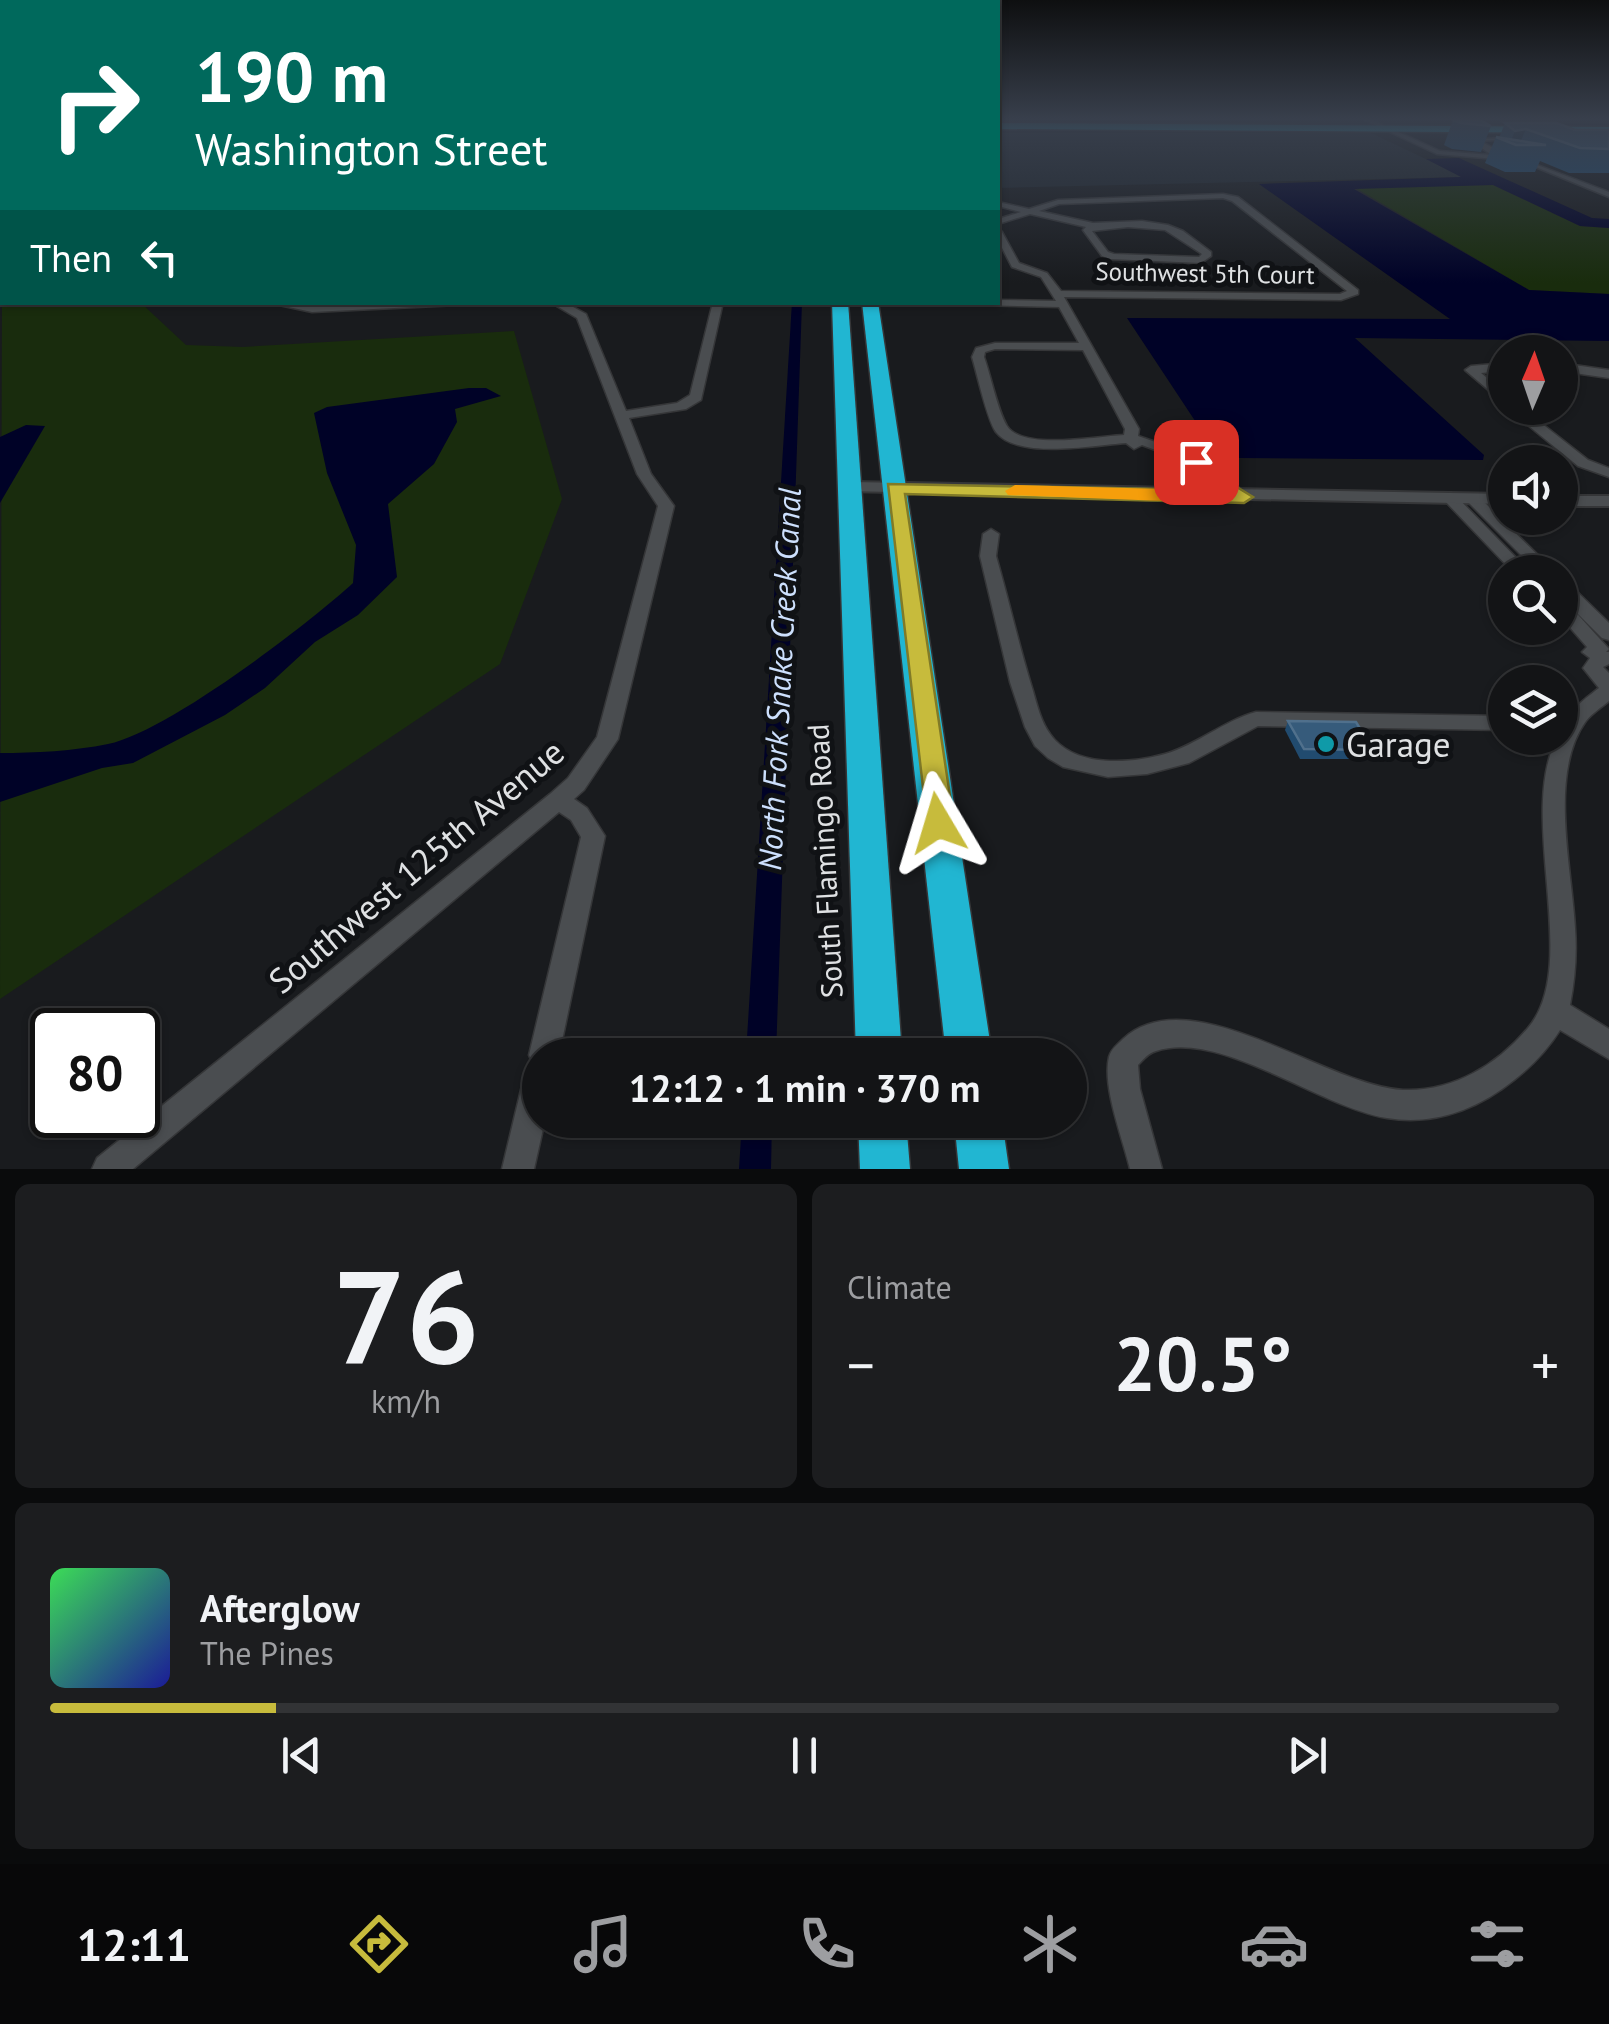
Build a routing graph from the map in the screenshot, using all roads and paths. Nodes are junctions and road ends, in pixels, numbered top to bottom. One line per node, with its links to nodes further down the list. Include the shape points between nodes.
1 (1557, 174): 2 (street)
2 (1584, 184): 3 (street); 4 (street)
3 (1609, 185)
4 (1609, 195)
5 (1000, 203): 6 (street)
6 (1029, 210): 7 (street); 8 (street); 10 (street, Southwest 5th Court, via 1058,202 1223,196 1354,292)
7 (1000, 219)
8 (1094, 226): 8 (street, via 1087,230 1113,258 1206,258 1192,239 1162,223)
9 (1000, 236): 10 (street, via 1015,265 1044,275)
10 (1060, 299): 11 (street, Southwest 5th Court); 18 (street)
11 (1000, 301)
12 (288, 305): 13 (street)
13 (395, 305)
14 (560, 305): 23 (street, via 582,316)
15 (717, 305): 23 (street, via 696,398)
16 (840, 305): 27 (highway, South Flamingo Road)
17 (870, 305): 28 (highway)
18 (1084, 347): 25 (street, via 1132,429); 25 (street, via 986,347 977,353 1002,430 1020,439)
19 (1488, 368): 22 (street, via 1471,370)
20 (1578, 370): 21 (street)
21 (1609, 374)
22 (1488, 385)
23 (619, 416): 50 (street, Southwest 125th Avenue, via 666,506 608,739)
24 (1535, 425): 26 (street, via 1583,463)
25 (1130, 439): 29 (street, via 1188,471 1186,490); 30 (street, via 1196,462 1209,478)
26 (1609, 474)
27 (851, 487): 28 (street); 53 (highway, South Flamingo Road)
28 (894, 488): 29 (street); 54 (highway)
29 (1193, 496): 30 (street)
30 (1244, 497): 31 (street)
31 (1450, 498): 32 (street); 37 (street)
32 (1473, 499): 33 (street); 38 (street)
33 (1488, 499)
34 (1578, 501): 35 (street)
35 (1609, 502)
36 (991, 534): 48 (street, via 988,556 1034,726 1052,751 1075,763 1114,768 1180,757 1224,730 1256,720)
37 (1487, 536): 38 (street); 39 (street)
38 (1511, 537): 40 (street)
39 (1505, 555)
40 (1530, 555)
41 (1578, 603): 44 (street)
42 (1578, 625): 45 (street)
43 (1578, 634): 45 (street)
44 (1609, 634)
45 (1601, 656): 46 (street, via 1593,668)
46 (1609, 688): 47 (street)
47 (1578, 719)
48 (1488, 723)
49 (1558, 755): 51 (street, via 1562,966)
50 (558, 800): 52 (street, via 580,814 593,836); 59 (street, Southwest 125th Avenue)
51 (1555, 1011): 55 (street); 63 (street, via 1531,1046 1482,1085 1425,1104 1382,1102 1242,1048 1156,1032 1137,1041 1123,1059)
52 (548, 1038)
53 (878, 1038)
54 (967, 1038)
55 (1609, 1046)
56 (525, 1138): 60 (street)
57 (883, 1138): 61 (highway)
58 (980, 1138): 62 (highway)
59 (108, 1169)
60 (518, 1169)
61 (885, 1169)
62 (984, 1169)
63 (1146, 1169)

